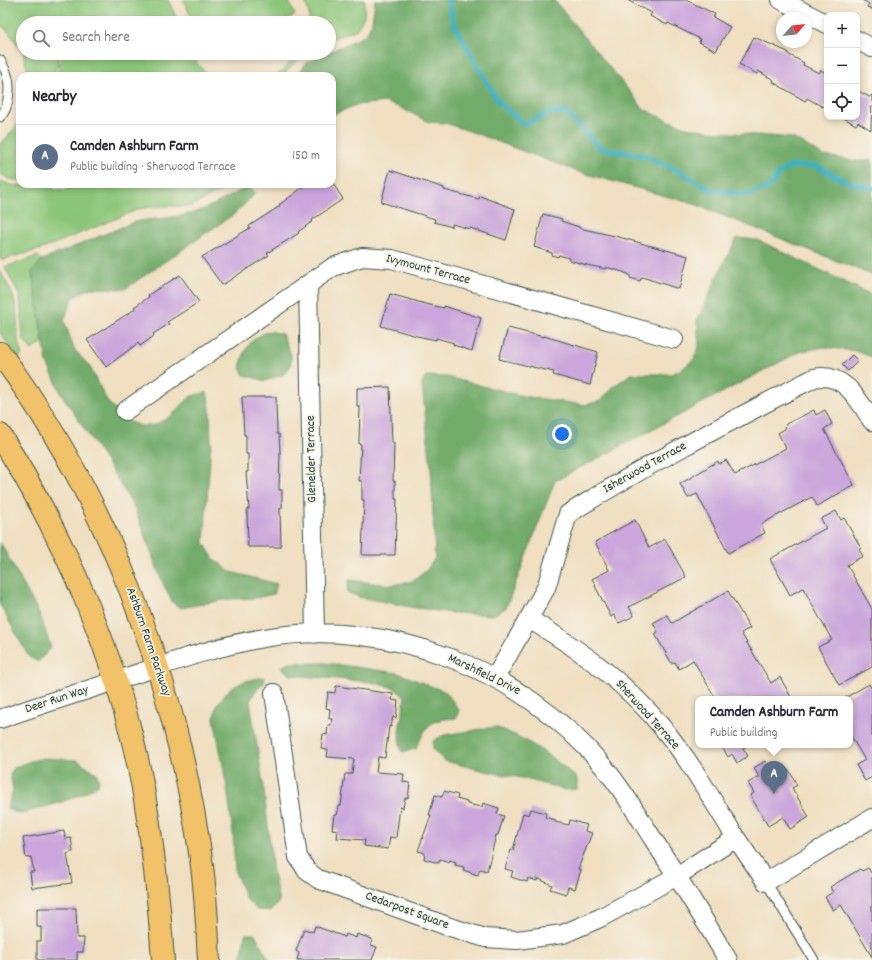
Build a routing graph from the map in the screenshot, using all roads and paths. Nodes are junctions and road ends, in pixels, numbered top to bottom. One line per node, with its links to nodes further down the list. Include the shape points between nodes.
1 (781, 0): 2 (street)
2 (824, 22)
3 (860, 42): 4 (street)
4 (872, 48)
5 (0, 60): 6 (lane, via 8,75 9,95 4,114)
6 (0, 117)
7 (308, 284): 8 (street, Ivymount Terrace, via 333,266 347,260 378,257); 10 (street, Ivymount Terrace); 14 (street, Glenelder Terrace)
8 (674, 339)
9 (0, 353): 15 (main road, Ashburn Farm Parkway, via 53,432 104,528 134,598)
10 (126, 411)
11 (872, 421): 13 (street, Isherwood Terrace, via 863,406 842,382 831,377 814,378 604,491 568,514 546,588)
12 (0, 435): 17 (main road, via 27,478 76,577 94,620)
13 (529, 618): 16 (street, Isherwood Terrace); 21 (street, Sherwood Terrace, via 571,644 607,671 637,700 666,732 689,764)
14 (315, 634): 15 (street, Marshfield Drive, via 265,638 227,646); 16 (street, Marshfield Drive, via 355,635 430,650)
15 (158, 667): 17 (street, Marshfield Drive); 25 (main road, Ashburn Farm Parkway, via 184,763 202,860)
16 (495, 678): 22 (street, Marshfield Drive, via 522,694 580,740 628,798)
17 (114, 681): 19 (street, Deer Run Way); 24 (main road, via 128,724 142,782 160,908)
18 (274, 694): 22 (street, Cedarpost Square, via 298,857 306,871 318,879 485,938 517,940 563,934 622,907)
19 (0, 719)
20 (872, 818): 23 (street)
21 (736, 838): 22 (street); 23 (street)
22 (677, 876): 26 (street, Marshfield Drive)
23 (766, 882): 27 (lane)
24 (163, 960)
25 (209, 960)
26 (728, 960)
27 (814, 960)

